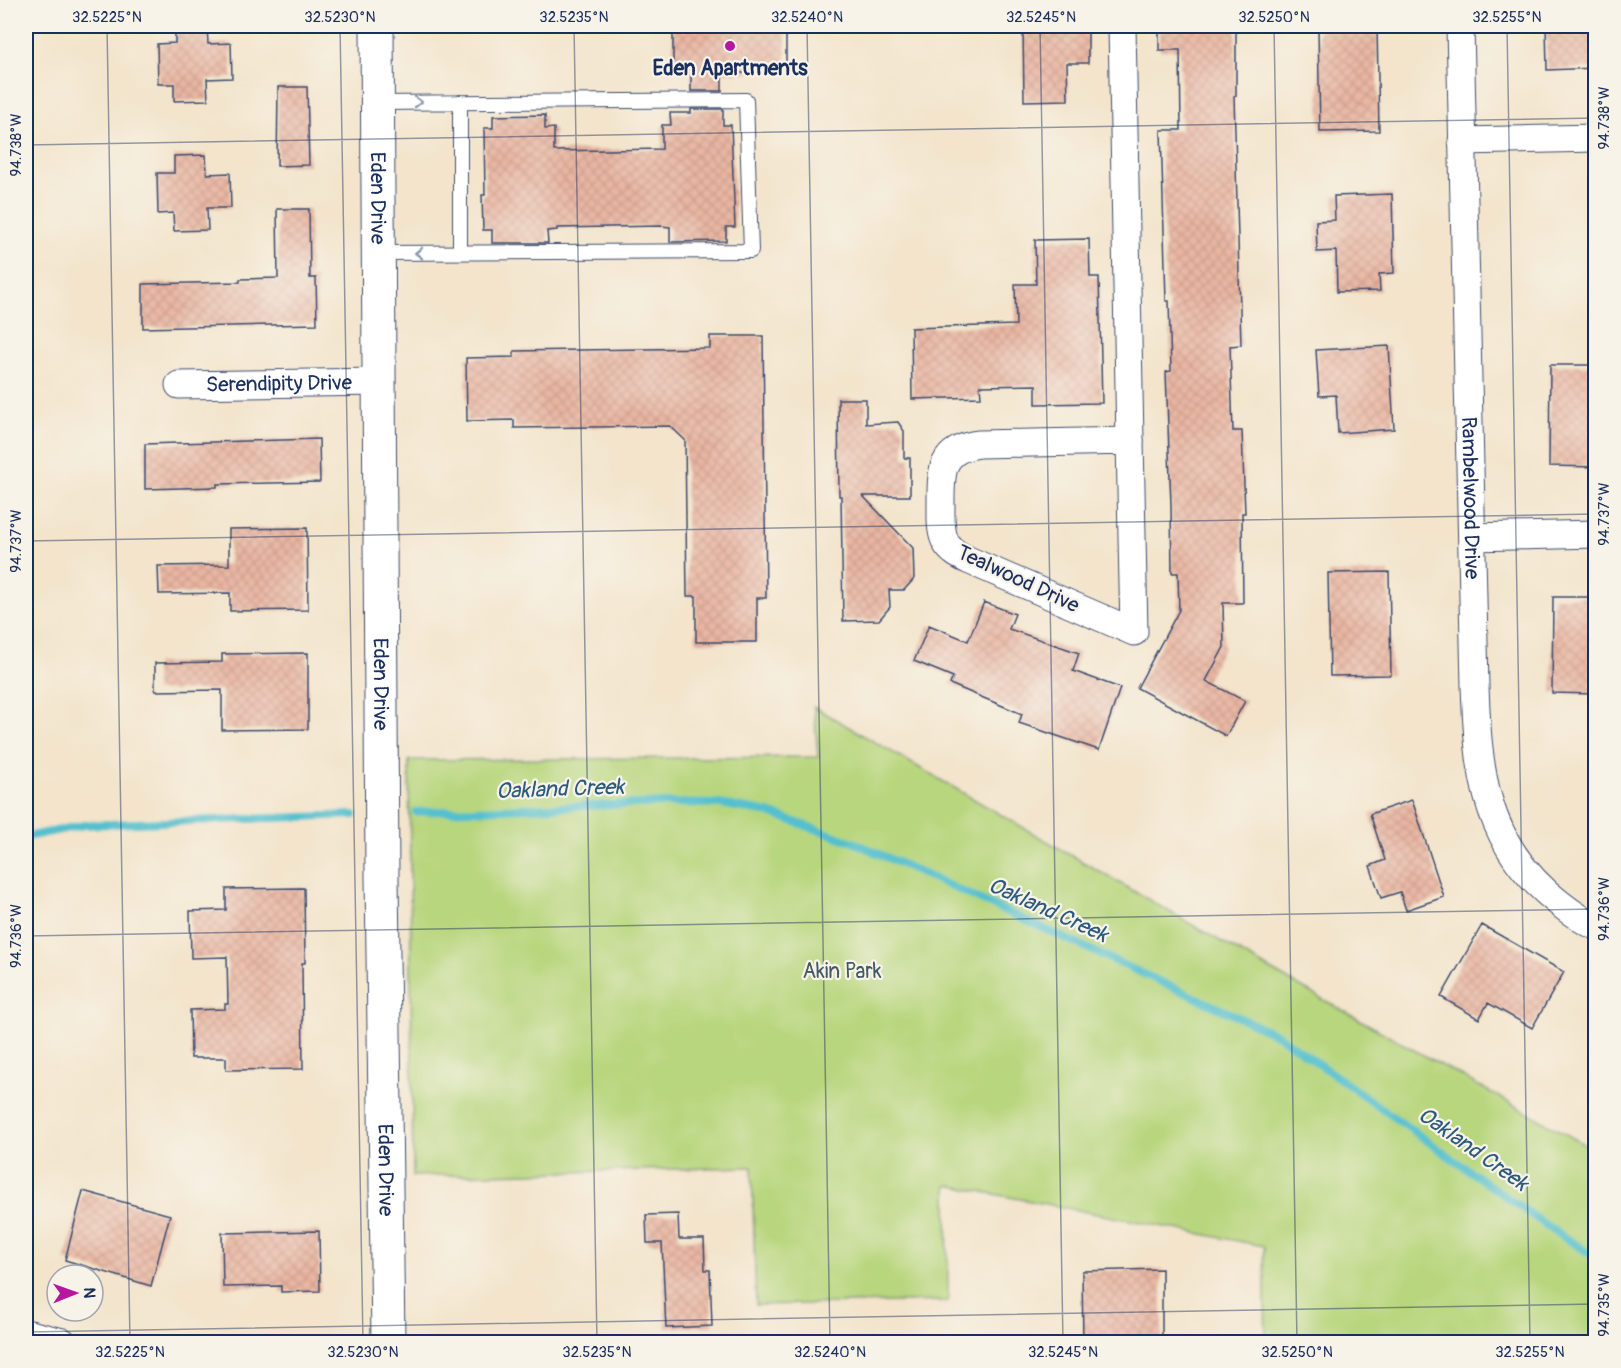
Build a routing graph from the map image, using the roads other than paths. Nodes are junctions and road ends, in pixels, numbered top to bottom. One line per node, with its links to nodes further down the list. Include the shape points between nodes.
1 (377, 26): 5 (street, Eden Drive)
2 (1122, 26): 12 (street, Tealwood Drive)
3 (1460, 26): 7 (street, Rambelwood Drive)
4 (460, 102): 5 (lane, one-way to 4); 8 (lane); 8 (lane, via 746,100 751,251)
5 (377, 103): 9 (street, Eden Drive)
6 (1596, 138): 7 (street)
7 (1462, 141): 14 (street, Rambelwood Drive)
8 (460, 252): 9 (lane, one-way to 9)
9 (378, 253): 10 (street, Eden Drive)
10 (379, 382): 11 (street, Serendipity Drive); 18 (street, Eden Drive)
11 (180, 385)
12 (1130, 441): 12 (street, Tealwood Drive, via 979,444 959,449 945,461 941,472 941,526 945,542 968,560 1134,632)
13 (1596, 534): 14 (street)
14 (1473, 537): 15 (street, Rambelwood Drive, via 1477,729 1486,795 1502,835 1527,872 1554,899)
15 (1596, 926)
16 (26, 1333): 17 (street)
17 (63, 1342)
18 (388, 1342)

